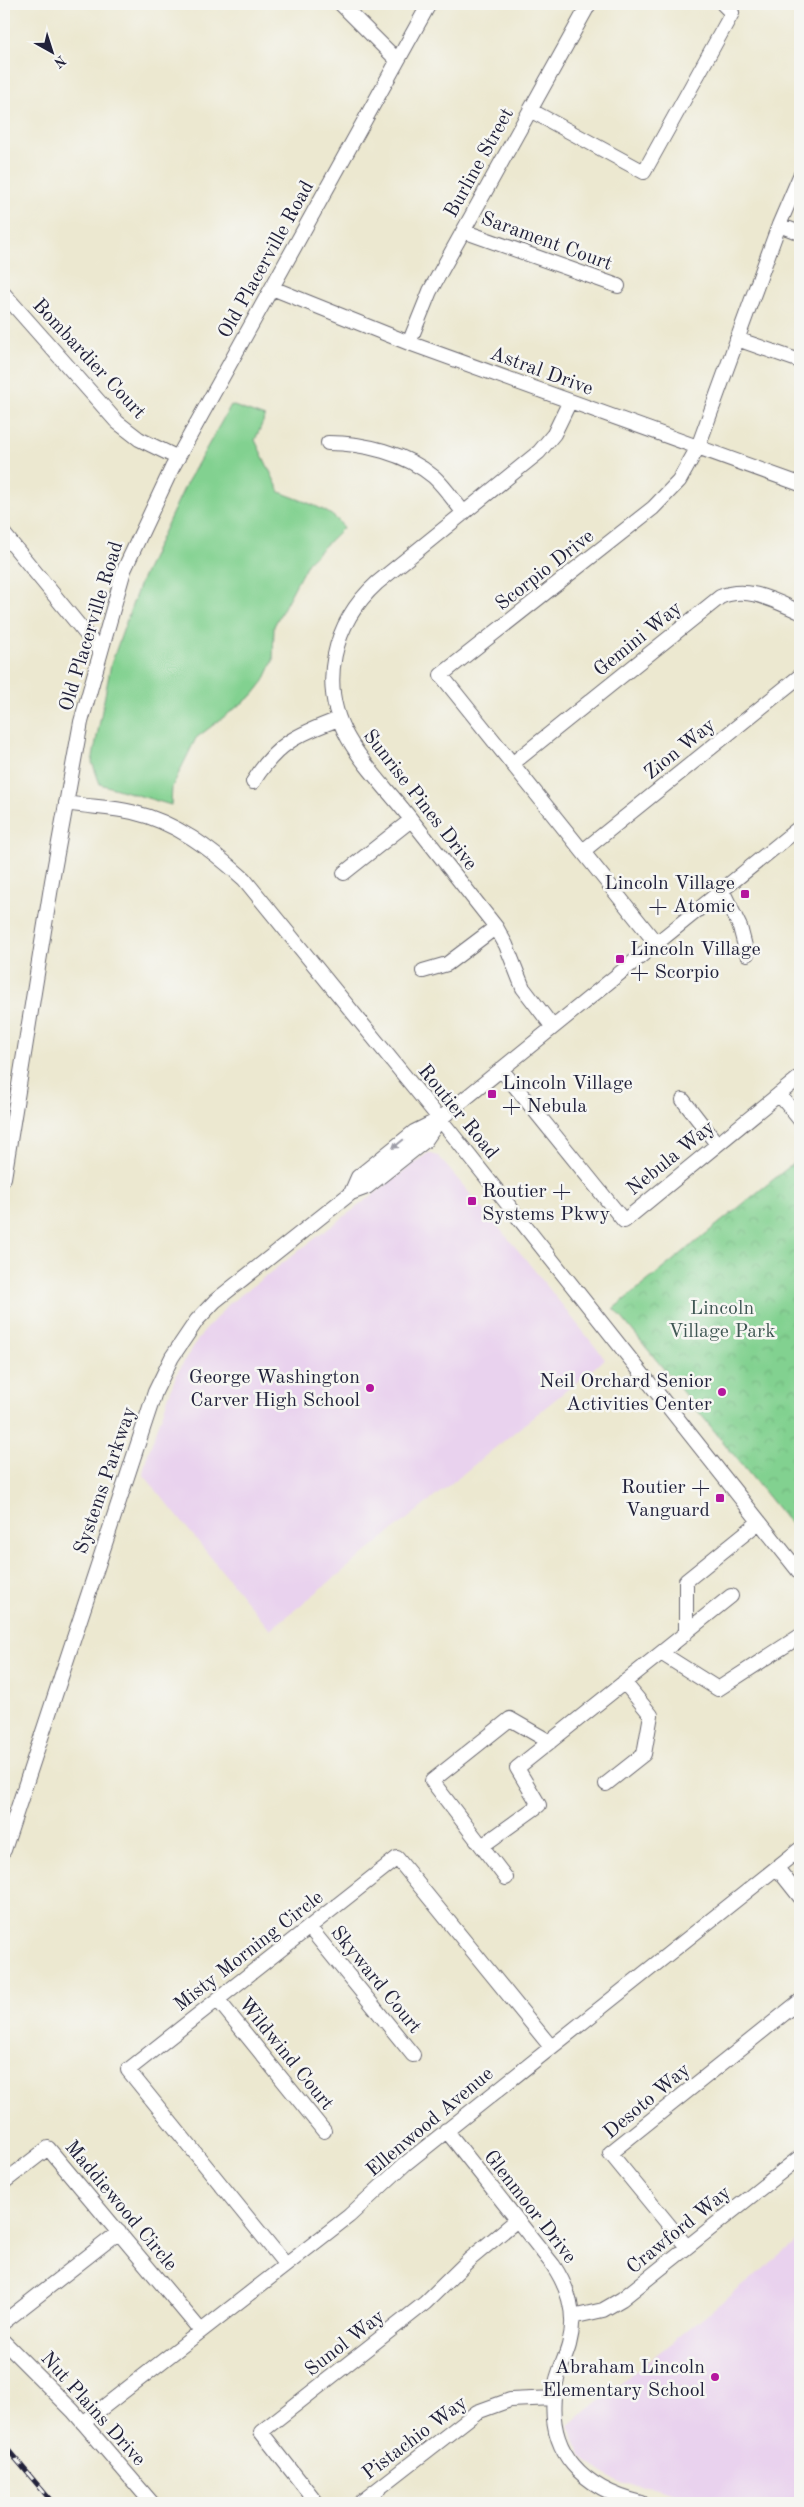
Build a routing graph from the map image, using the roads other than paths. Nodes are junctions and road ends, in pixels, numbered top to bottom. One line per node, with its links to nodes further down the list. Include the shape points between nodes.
1 (341, 4): 5 (street)
2 (429, 4): 5 (street, Old Placerville Road)
3 (589, 4): 6 (street, Burline Street)
4 (723, 4): 6 (street, via 732,13 644,172)
5 (396, 59): 12 (street, Old Placerville Road)
6 (530, 110): 9 (street, Burline Street)
7 (800, 176): 8 (street, Scorpio Drive)
8 (779, 226): 10 (street); 14 (street, Scorpio Drive)
9 (463, 231): 11 (street, Sarament Court); 15 (street, Burline Street, via 424,302)
10 (800, 233)
11 (618, 286)
12 (272, 288): 15 (street, Astral Drive); 20 (street, Old Placerville Road)
13 (4, 294): 20 (street, Bombardier Court, via 117,422 139,439)
14 (737, 339): 16 (street); 19 (street, Scorpio Drive)
15 (409, 344): 17 (street, Astral Drive)
16 (800, 361)
17 (570, 401): 19 (street, Astral Drive); 22 (street, Sunrise Pines Drive, via 554,434 540,452)
18 (328, 443): 22 (street, via 367,446 415,465 440,484)
19 (698, 447): 21 (street, Astral Drive); 28 (street, Scorpio Drive, via 679,481 657,504 441,675)
20 (178, 458): 25 (street, Old Placerville Road, via 124,570)
21 (800, 484)
22 (464, 513): 27 (street, Sunrise Pines Drive, via 377,583 349,615 340,634 333,666 332,687)
23 (4, 534): 25 (street)
24 (800, 612): 28 (street, Gemini Way, via 751,593 730,593 720,598)
25 (100, 651): 30 (street, Old Placerville Road, via 81,722)
26 (800, 676): 33 (street, Zion Way)
27 (339, 719): 29 (street, via 284,744 264,764); 31 (street, Sunrise Pines Drive, via 353,745)
28 (512, 764): 33 (street, Scorpio Drive)
29 (253, 782)
30 (66, 803): 45 (street, Routier Road, via 131,812 158,820 184,833 221,859 264,901); 48 (street, Old Placerville Road)
31 (411, 820): 34 (street); 36 (street, Sunrise Pines Drive)
32 (800, 827): 35 (street, Systems Parkway)
33 (583, 852): 37 (street, Scorpio Drive)
34 (344, 873)
35 (722, 890): 37 (street, Systems Parkway); 38 (street, via 740,927)
36 (496, 927): 39 (street, via 447,964); 40 (street, Sunrise Pines Drive, via 523,988)
37 (656, 943): 40 (street, Systems Parkway)
38 (747, 954)
39 (423, 971)
40 (552, 1026): 41 (street, Systems Parkway)
41 (501, 1069): 45 (street, Systems Parkway); 47 (street, Nebula Way, via 624,1220)
42 (800, 1078): 43 (street, Nebula Way)
43 (779, 1094): 46 (street); 47 (street, Nebula Way)
44 (683, 1100): 47 (street)
45 (440, 1119): 49 (street, Routier Road); 60 (street, Systems Parkway, via 425,1141 367,1187 351,1193 215,1301 197,1320 172,1357 155,1392 127,1473)
46 (800, 1120)
47 (717, 1144)
48 (4, 1178)
49 (759, 1522): 50 (street, Routier Road); 52 (street, via 686,1581)
50 (800, 1573)
51 (731, 1596): 52 (street)
52 (686, 1632): 54 (street)
53 (800, 1636): 54 (street, via 718,1689)
54 (661, 1653): 55 (street)
55 (624, 1682): 56 (street); 57 (street, via 652,1716 644,1754)
56 (550, 1742): 58 (street, via 517,1768 539,1805); 58 (street, via 510,1720 432,1781)
57 (606, 1784)
58 (482, 1846): 62 (street)
59 (800, 1849): 61 (street, Ellenwood Avenue)
60 (4, 1850)
61 (776, 1868): 63 (street); 67 (street, Ellenwood Avenue)
62 (506, 1878)
63 (800, 1897)
64 (309, 1927): 65 (street, Misty Morning Circle); 67 (street, Misty Morning Circle, via 397,1858); 68 (street, Skyward Court)
65 (218, 2000): 70 (street, Wildwind Court); 76 (street, Misty Morning Circle, via 128,2070)
66 (800, 2001): 75 (street, Desoto Way, via 610,2153)
67 (551, 2047): 69 (street, Ellenwood Avenue)
68 (413, 2055)
69 (446, 2130): 73 (street, Glenmoor Drive); 76 (street, Ellenwood Avenue, via 349,2216)
70 (324, 2131)
71 (800, 2157): 75 (street, Crawford Way)
72 (4, 2182): 74 (street, Maddiewood Circle, via 48,2148)
73 (517, 2220): 77 (street, Glenmoor Drive, via 560,2274); 84 (street, Sunol Way, via 425,2303 261,2432)
74 (118, 2232): 78 (street); 79 (street, Maddiewood Circle)
75 (687, 2248): 77 (street, Crawford Way, via 613,2305)
76 (286, 2265): 79 (street, Ellenwood Avenue)
77 (572, 2317): 81 (street, Glenmoor Drive, via 569,2345)
78 (4, 2322)
79 (201, 2331): 82 (street, Ellenwood Avenue)
80 (4, 2342): 82 (street, Nut Plains Drive)
81 (554, 2398): 85 (street, Pistachio Way, via 510,2400 477,2412); 86 (street, Glenmoor Drive, via 559,2440 577,2470 605,2491)
82 (83, 2422): 83 (street, Nut Plains Drive)
83 (152, 2503)
84 (317, 2503)
85 (360, 2503)
86 (642, 2503)

